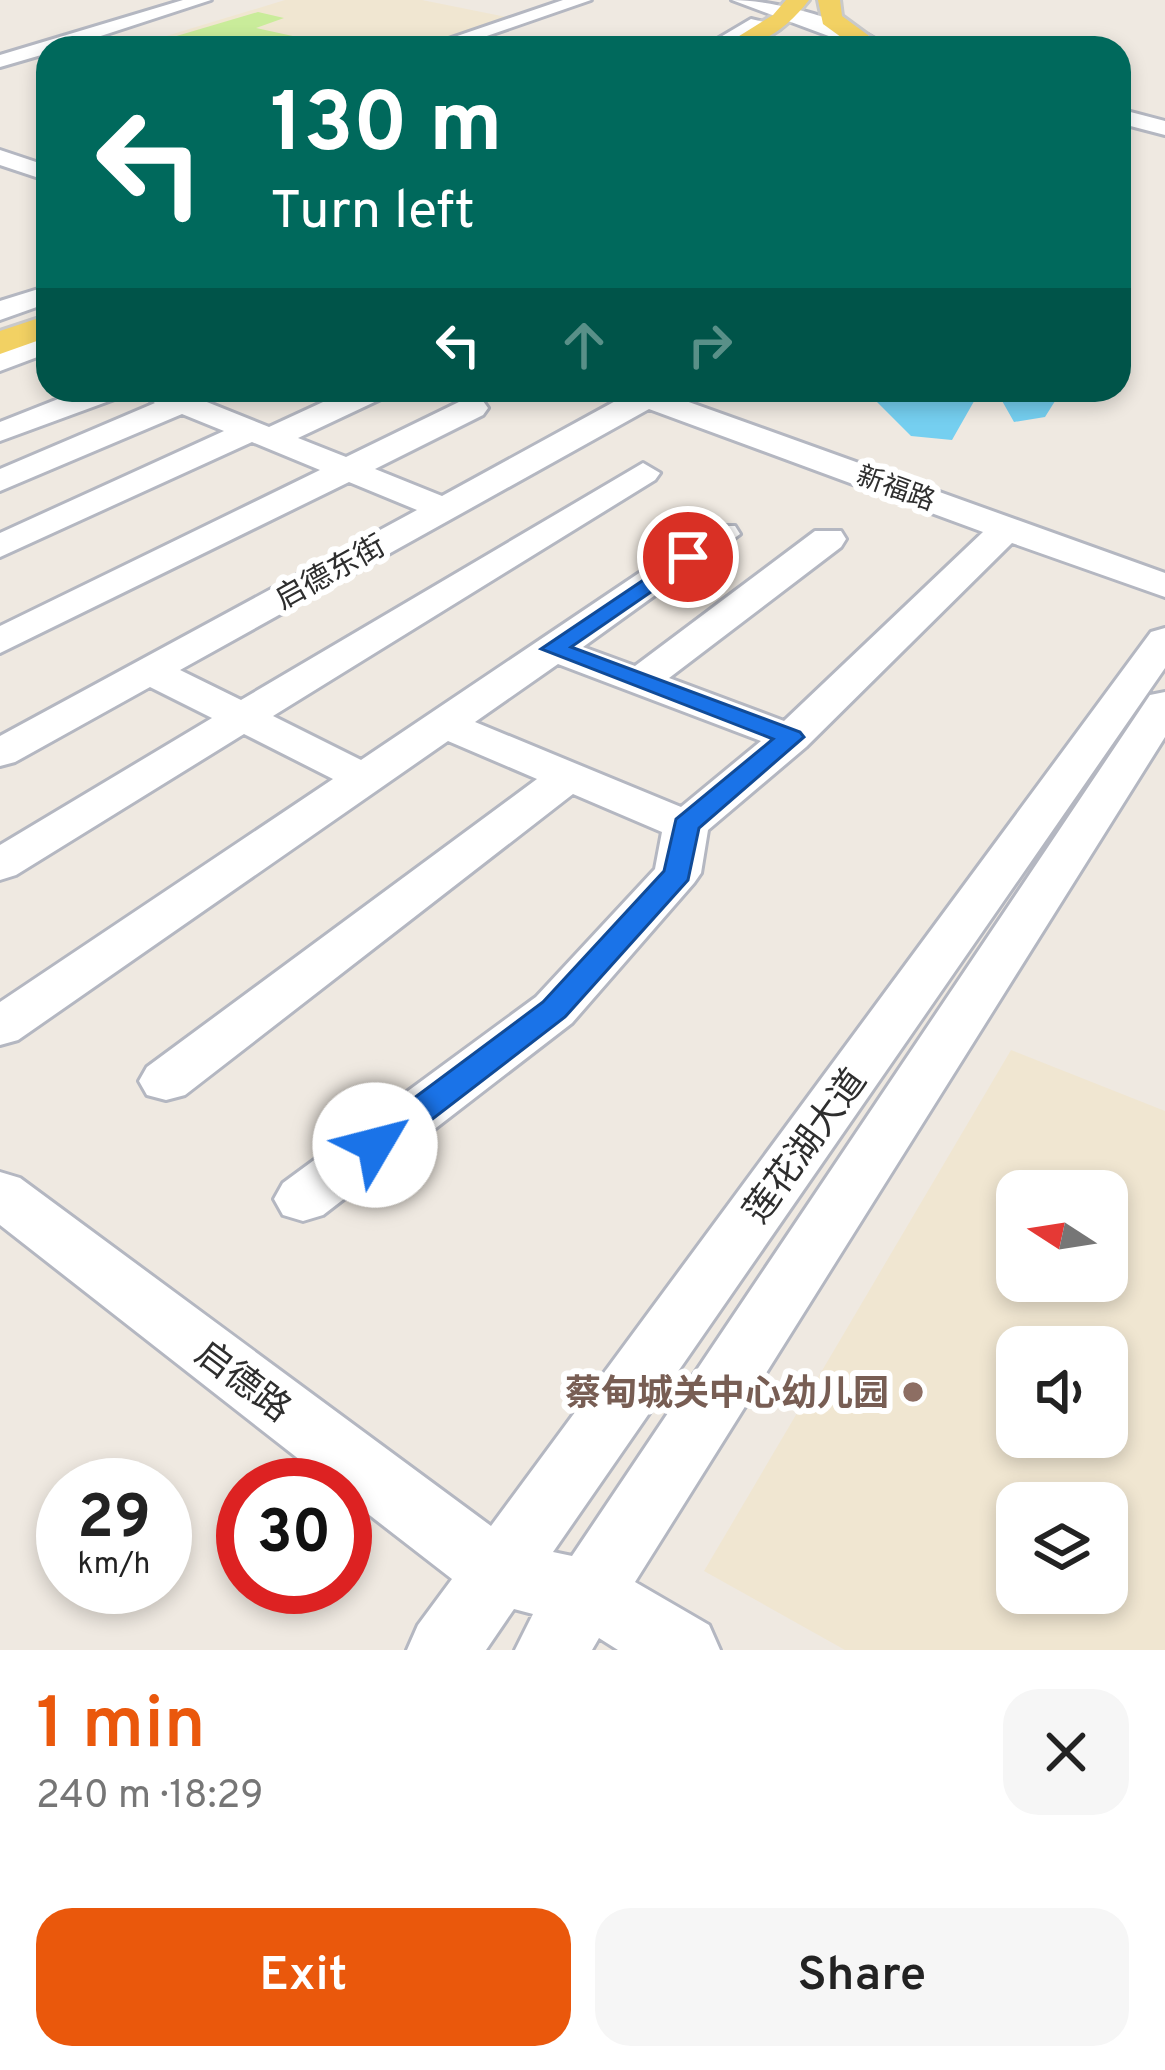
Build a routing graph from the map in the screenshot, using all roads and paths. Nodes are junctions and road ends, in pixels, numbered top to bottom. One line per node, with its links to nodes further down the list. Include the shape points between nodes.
1 (202, 0): 7 (street)
2 (582, 0): 8 (street)
3 (714, 0): 6 (street)
4 (828, 0): 6 (main road); 11 (main road, via 831,19)
5 (841, 0): 12 (street)
6 (770, 22): 9 (street); 10 (street)
7 (83, 36)
8 (470, 36)
9 (739, 36)
10 (829, 36)
11 (851, 36)
12 (856, 36)
13 (36, 50): 14 (street)
14 (0, 61)
15 (1131, 114): 17 (street)
16 (1131, 116): 18 (street)
17 (1165, 119)
18 (1165, 128)
19 (0, 161): 20 (street)
20 (36, 172)
21 (36, 175): 22 (street)
22 (0, 183)
23 (36, 298): 24 (street)
24 (0, 311)
25 (36, 312): 26 (main road)
26 (0, 326)
27 (36, 341): 28 (main road)
28 (0, 343)
29 (36, 345): 30 (street)
30 (0, 362)
31 (79, 402): 40 (street)
32 (180, 402): 38 (street)
33 (197, 402): 38 (street)
34 (344, 402): 41 (street)
35 (633, 402): 45 (street, 启德东街)
36 (677, 402): 46 (street, 新福路)
37 (681, 402): 50 (street, 新福路)
38 (188, 405): 41 (street); 44 (street)
39 (472, 409): 42 (street)
40 (3, 432)
41 (260, 435): 42 (street); 49 (street)
42 (347, 470): 45 (street); 53 (street)
43 (643, 473): 58 (street)
44 (0, 481)
45 (440, 512): 55 (street, 启德东街)
46 (1006, 528): 51 (street, 新福路); 60 (street)
47 (722, 534): 54 (street)
48 (828, 539): 56 (street)
49 (0, 546)
50 (1165, 565)
51 (1165, 586)
52 (1165, 640): 70 (street, 莲花湖大道)
53 (0, 641)
54 (553, 649): 56 (street); 59 (street)
55 (150, 671): 58 (street); 61 (street, 启德东街)
56 (640, 682): 60 (street)
57 (1165, 704): 71 (street, 莲花湖大道)
58 (244, 716): 63 (street); 65 (street)
59 (443, 724): 62 (street); 63 (street)
60 (791, 737): 64 (street)
61 (9, 739)
62 (568, 776): 64 (street); 67 (street)
63 (364, 778): 66 (street)
64 (686, 825): 69 (street, via 678,873 554,1010)
65 (0, 865)
66 (0, 1027)
67 (166, 1081)
68 (0, 1194): 70 (street, 启德路)
69 (303, 1199)
70 (499, 1573): 71 (street, 启德路); 72 (street, 莲花湖大道)
71 (589, 1593): 73 (street, 莲花湖大道); 74 (street); 75 (street, 启德路)
72 (443, 1650)
73 (550, 1650)
74 (629, 1650)
75 (684, 1650)

